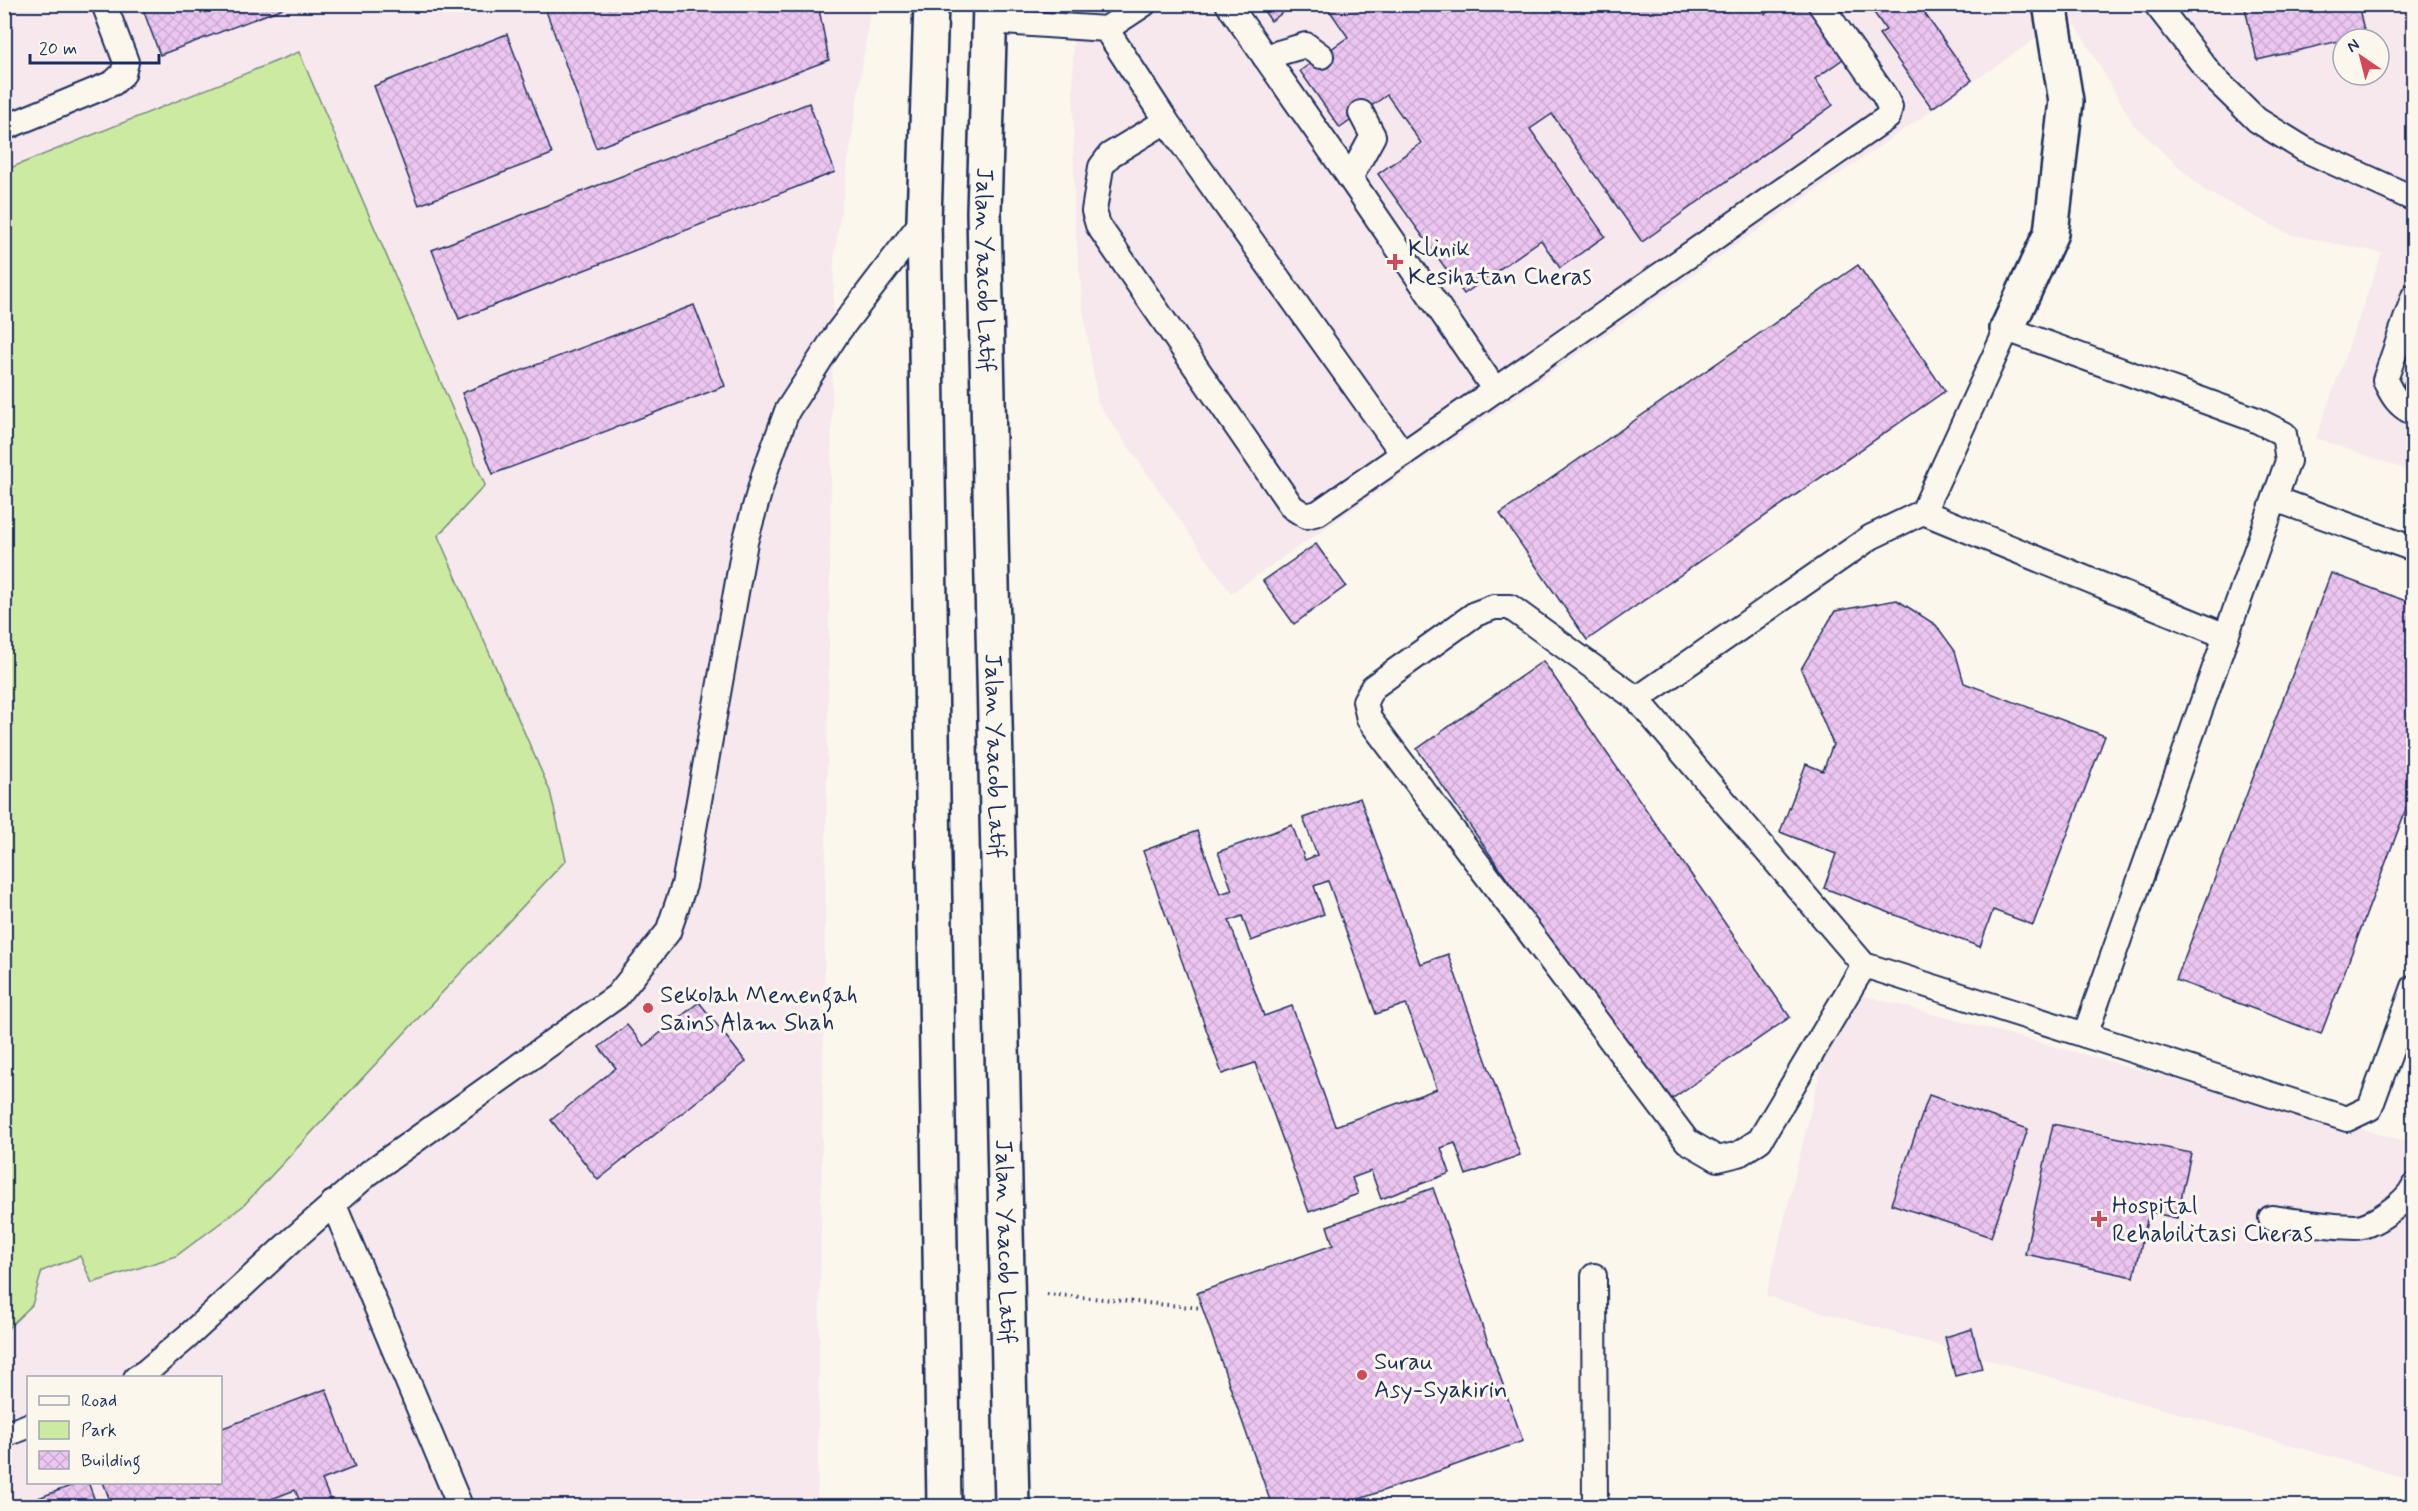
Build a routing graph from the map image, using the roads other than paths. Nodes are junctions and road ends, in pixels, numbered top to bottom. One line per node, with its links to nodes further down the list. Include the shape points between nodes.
1 (104, 4): 14 (lane, via 126,62 123,74 113,83)
2 (931, 4): 17 (main road)
3 (1144, 4): 9 (lane)
4 (1228, 4): 11 (lane)
5 (1820, 4): 20 (lane, via 1884,95 1890,106 1888,117)
6 (2050, 4): 19 (main road, via 2066,101 2051,232)
7 (2156, 4): 16 (lane, via 2212,76 2257,120 2304,149)
8 (989, 13): 9 (lane); 40 (main road, Jalan Yaacob Latif, via 984,212)
9 (1106, 29): 13 (lane)
10 (1321, 56): 11 (lane, via 1306,45)
11 (1265, 57): 15 (lane)
12 (1361, 113): 15 (lane, via 1373,136)
13 (1166, 121): 22 (lane); 22 (lane, via 1110,155 1101,167 1094,211 1098,225 1292,507 1306,516 1318,513)
14 (4, 128)
15 (1350, 178): 20 (lane)
16 (2414, 199)
17 (924, 219): 32 (lane, via 838,332 787,411 765,472 744,542 684,885 668,932 616,996); 39 (main road)
18 (2414, 296): 21 (lane, via 2385,380 2403,408)
19 (2007, 329): 23 (lane, via 2254,419 2284,434 2288,461); 24 (lane)
20 (1495, 390): 22 (lane)
21 (2414, 413)
22 (1403, 454)
23 (2275, 499): 25 (lane); 26 (lane)
24 (1923, 512): 26 (lane); 27 (lane, via 1872,537)
25 (2414, 549)
26 (2226, 636): 30 (lane)
27 (1637, 699): 28 (lane); 28 (lane, via 1510,607 1494,607 1475,614 1373,687 1365,701 1369,719 1687,1141 1718,1158 1739,1154 1760,1140)
28 (1864, 965): 30 (lane)
29 (2414, 987): 30 (lane, via 2370,1108 2347,1119)
30 (2085, 1035)
31 (2414, 1186): 33 (lane, via 2391,1212 2357,1227)
32 (333, 1203): 35 (lane, via 187,1337); 38 (lane)
33 (2271, 1218)
34 (1594, 1276): 41 (lane)
35 (138, 1376)
36 (27, 1426): 37 (lane)
37 (4, 1435)
38 (460, 1506)
39 (944, 1506)
40 (1012, 1506)
41 (1595, 1506)

